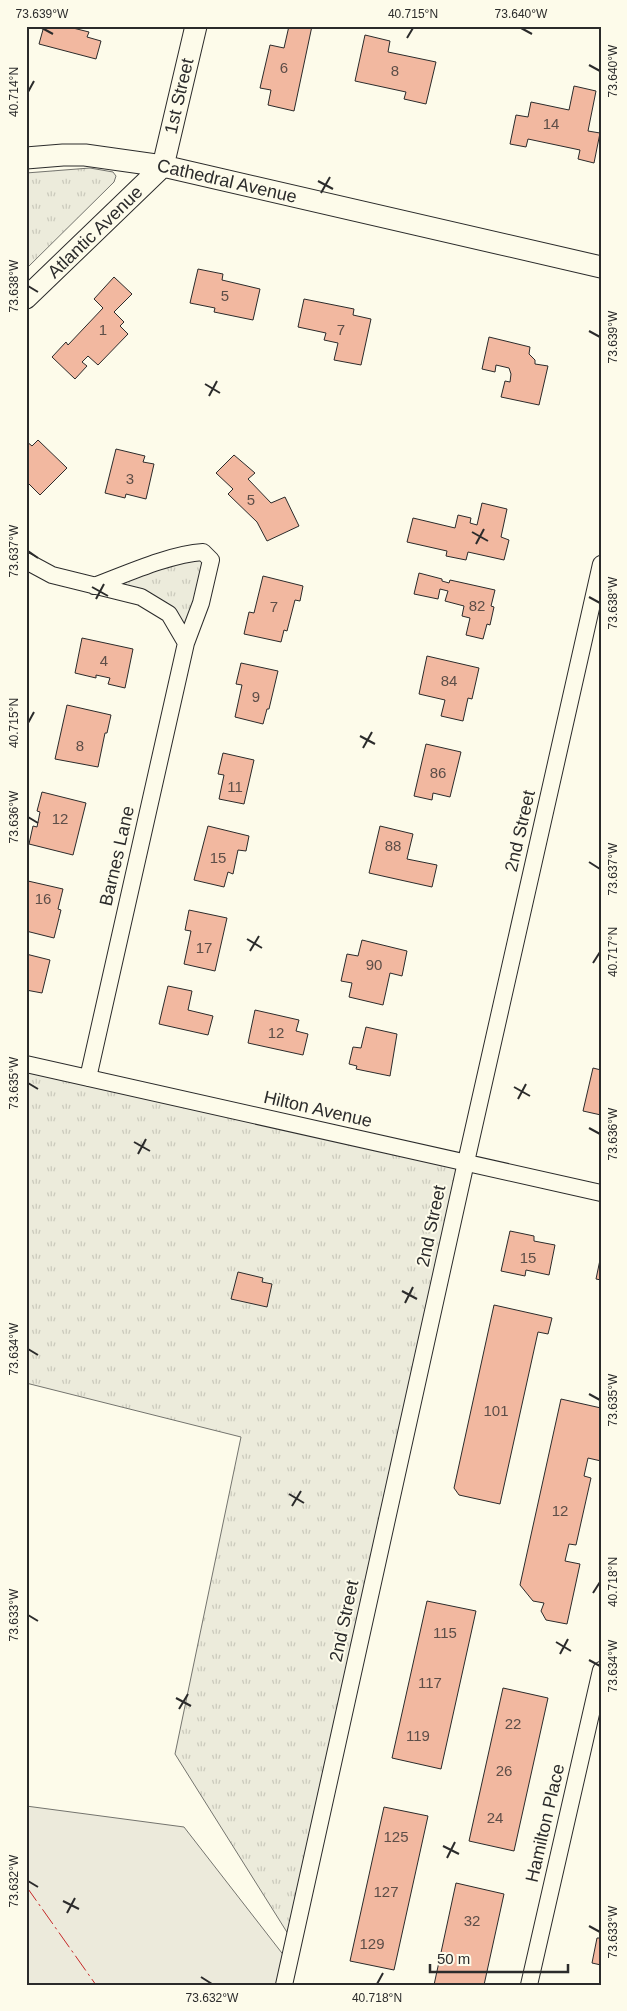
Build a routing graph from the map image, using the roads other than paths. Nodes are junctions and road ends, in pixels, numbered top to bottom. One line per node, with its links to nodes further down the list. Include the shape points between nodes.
1 (196, 26): 3 (street, 1st Street)
2 (26, 158): 3 (street, Cathedral Avenue, via 86,155)
3 (163, 166): 4 (street, Cathedral Avenue); 5 (street, Atlantic Avenue)
4 (601, 267)
5 (26, 298)
6 (26, 561): 8 (street, via 52,575)
7 (601, 564): 12 (street, 2nd Street)
8 (94, 586): 9 (street, via 141,598 168,614); 9 (street, Barnes Lane, via 171,558 203,552 211,560 201,603)
9 (186, 643): 11 (street, Barnes Lane)
10 (26, 1064): 11 (street, Hilton Avenue)
11 (88, 1078): 12 (street, Hilton Avenue)
12 (466, 1162): 13 (street, Hilton Avenue); 15 (street, 2nd Street)
13 (601, 1193)
14 (601, 1670): 16 (street, Hamilton Place)
15 (284, 1985)
16 (529, 1985)

